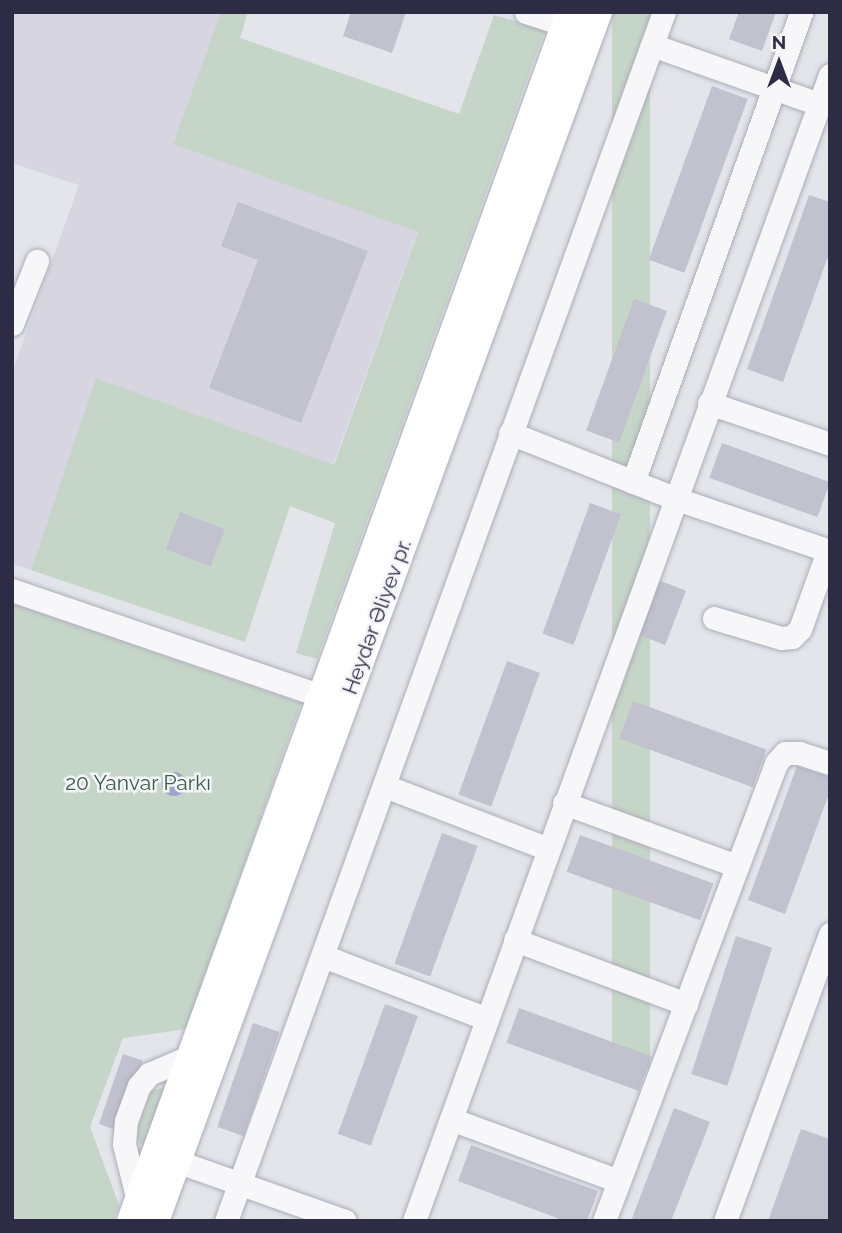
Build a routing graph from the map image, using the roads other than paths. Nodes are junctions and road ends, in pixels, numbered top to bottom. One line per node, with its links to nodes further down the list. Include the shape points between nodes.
1 (526, 12): 5 (street)
2 (598, 12): 33 (main road, Heydər Əliyev pr.)
3 (664, 12): 6 (street)
4 (800, 12): 8 (street)
5 (568, 19): 20 (main road, Heydər Əliyev pr.)
6 (652, 45): 8 (street); 13 (street)
7 (830, 75): 9 (street)
8 (772, 87): 9 (street); 15 (street)
9 (819, 104): 12 (street)
10 (37, 261): 11 (street)
11 (12, 324)
12 (709, 403): 14 (street); 16 (street)
13 (510, 433): 15 (street); 22 (street)
14 (830, 443)
15 (633, 482): 16 (street)
16 (674, 498): 17 (street); 23 (street)
17 (829, 551): 19 (street, via 800,629 792,637 781,638)
18 (12, 590): 20 (street)
19 (714, 618)
20 (321, 696): 31 (main road, Heydər Əliyev pr.)
21 (830, 763): 25 (street, via 799,753 785,753 776,762)
22 (385, 786): 24 (street); 28 (street)
23 (564, 803): 24 (street); 25 (street)
24 (548, 849): 27 (street)
25 (737, 866): 29 (street)
26 (830, 933): 41 (street)
27 (515, 940): 29 (street); 30 (street)
28 (323, 956): 30 (street); 35 (street)
29 (685, 1004): 34 (street)
30 (486, 1019): 32 (street)
31 (191, 1056): 36 (main road, Heydər Əliyev pr.); 36 (street, via 149,1074 139,1086 126,1121 124,1144)
32 (451, 1119): 34 (street); 39 (street)
33 (176, 1161): 35 (street); 36 (main road, Heydər Əliyev pr.)
34 (619, 1181): 40 (street)
35 (240, 1183): 37 (street); 38 (street)
36 (142, 1214)
37 (226, 1221)
38 (345, 1221)
39 (414, 1221)
40 (604, 1221)
41 (725, 1221)

